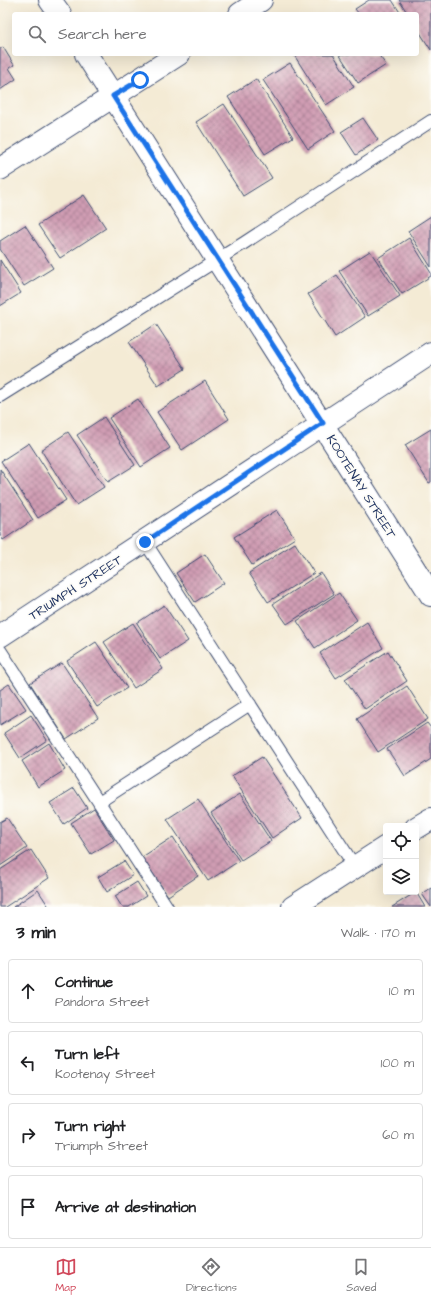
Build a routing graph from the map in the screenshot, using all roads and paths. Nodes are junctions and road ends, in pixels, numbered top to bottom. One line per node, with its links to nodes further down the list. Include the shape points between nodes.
1 (50, 0): 3 (street)
2 (261, 0): 4 (street)
3 (59, 12)
4 (243, 12)
5 (87, 56): 7 (street, KOOTENAY STREET)
6 (176, 56): 7 (street)
7 (113, 96): 9 (street); 10 (street, KOOTENAY STREET)
8 (431, 121): 10 (lane)
9 (0, 169)
10 (217, 259): 12 (lane); 13 (street, KOOTENAY STREET)
11 (431, 353): 13 (street, TRIUMPH STREET)
12 (0, 396)
13 (323, 423): 14 (street, TRIUMPH STREET); 15 (street, KOOTENAY STREET)
14 (145, 542): 16 (street, TRIUMPH STREET); 18 (lane)
15 (429, 588)
16 (0, 636)
17 (0, 650): 19 (lane)
18 (250, 704): 19 (lane); 23 (lane)
19 (99, 802): 24 (lane)
20 (431, 819): 21 (street)
21 (419, 826)
22 (383, 849): 23 (street)
23 (355, 867): 25 (street)
24 (167, 907)
25 (293, 907)

